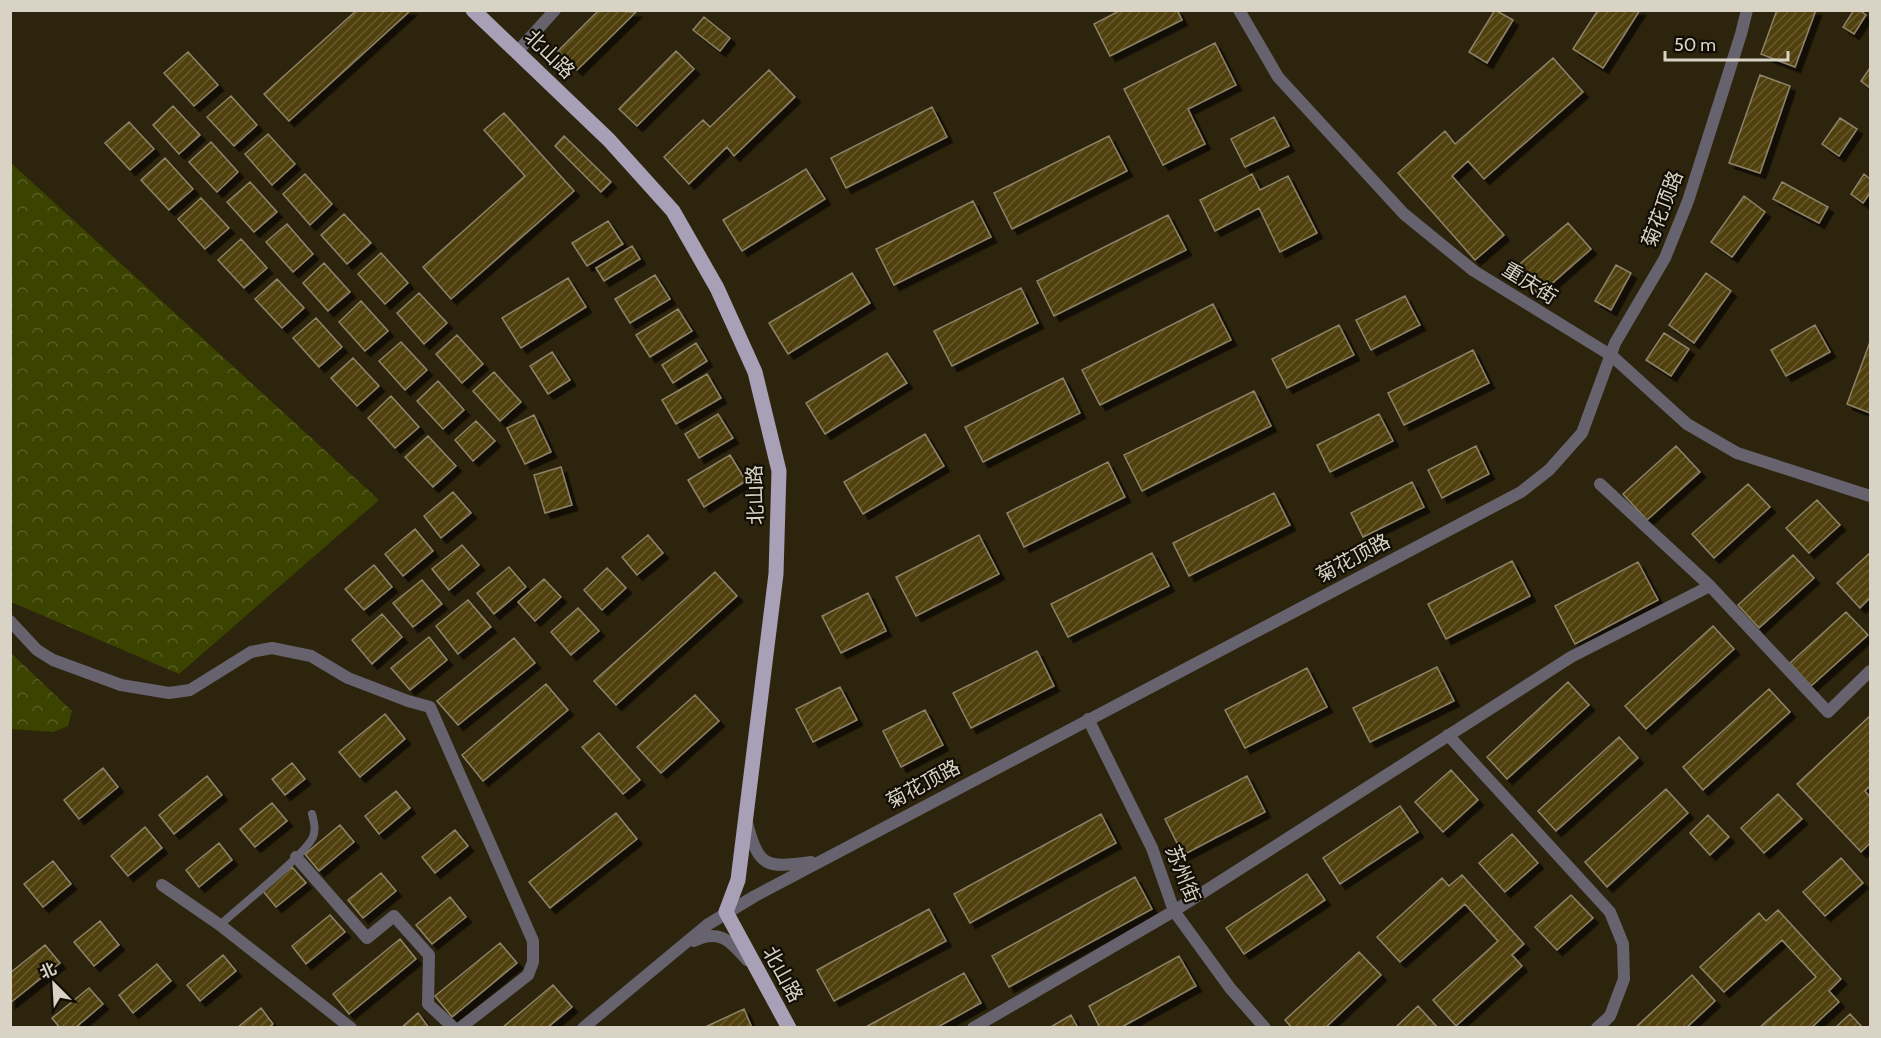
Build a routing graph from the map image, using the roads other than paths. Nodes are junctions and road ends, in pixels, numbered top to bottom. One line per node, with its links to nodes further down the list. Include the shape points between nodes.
1 (472, 10): 5 (main road, 北山路)
2 (555, 10): 5 (street)
3 (1239, 10): 6 (street, 重庆街, via 1278,77 1404,214 1474,271)
4 (1747, 10): 6 (street, 菊花顶路, via 1684,210 1665,258 1615,343)
5 (517, 52): 15 (main road, 北山路, via 609,140 674,211 717,288 755,372 778,471 778,494 776,574)
6 (1612, 356): 8 (street, 重庆街, via 1687,424 1737,453); 12 (street, 菊花顶路, via 1582,433 1549,470 1521,492)
7 (1599, 484): 9 (street)
8 (1870, 496)
9 (1710, 586): 11 (street, via 1828,712); 13 (street, via 1571,657)
10 (10, 621): 26 (street, via 37,650 53,660 121,685 169,693 190,690 251,652 272,648 310,656 348,678 430,707 534,940 528,975)
11 (1870, 670)
12 (1088, 719): 17 (street, 菊花顶路); 19 (street, 苏州街, via 1152,848)
13 (1448, 735): 19 (street); 31 (street, via 1610,912 1623,944 1624,979 1610,1016)
14 (312, 814): 16 (lane, via 312,839)
15 (746, 819): 17 (street, via 754,849 764,860 778,866); 20 (main road, 北山路, via 738,880)
16 (296, 857): 21 (lane); 25 (street, via 367,938 394,916 429,956 428,1004)
17 (821, 861): 20 (street, 菊花顶路)
18 (162, 885): 21 (street)
19 (1174, 911): 29 (street); 30 (street, 苏州街, via 1230,988)
20 (726, 912): 22 (street, 菊花顶路); 23 (main road, 北山路)
21 (220, 924): 24 (street)
22 (677, 950): 23 (street, via 705,935 716,936 729,940); 27 (street)
23 (758, 971): 28 (main road, 北山路)
24 (351, 1028)
25 (454, 1028)
26 (460, 1028)
27 (583, 1028)
28 (789, 1028)
29 (973, 1028)
30 (1265, 1028)
31 (1597, 1028)

